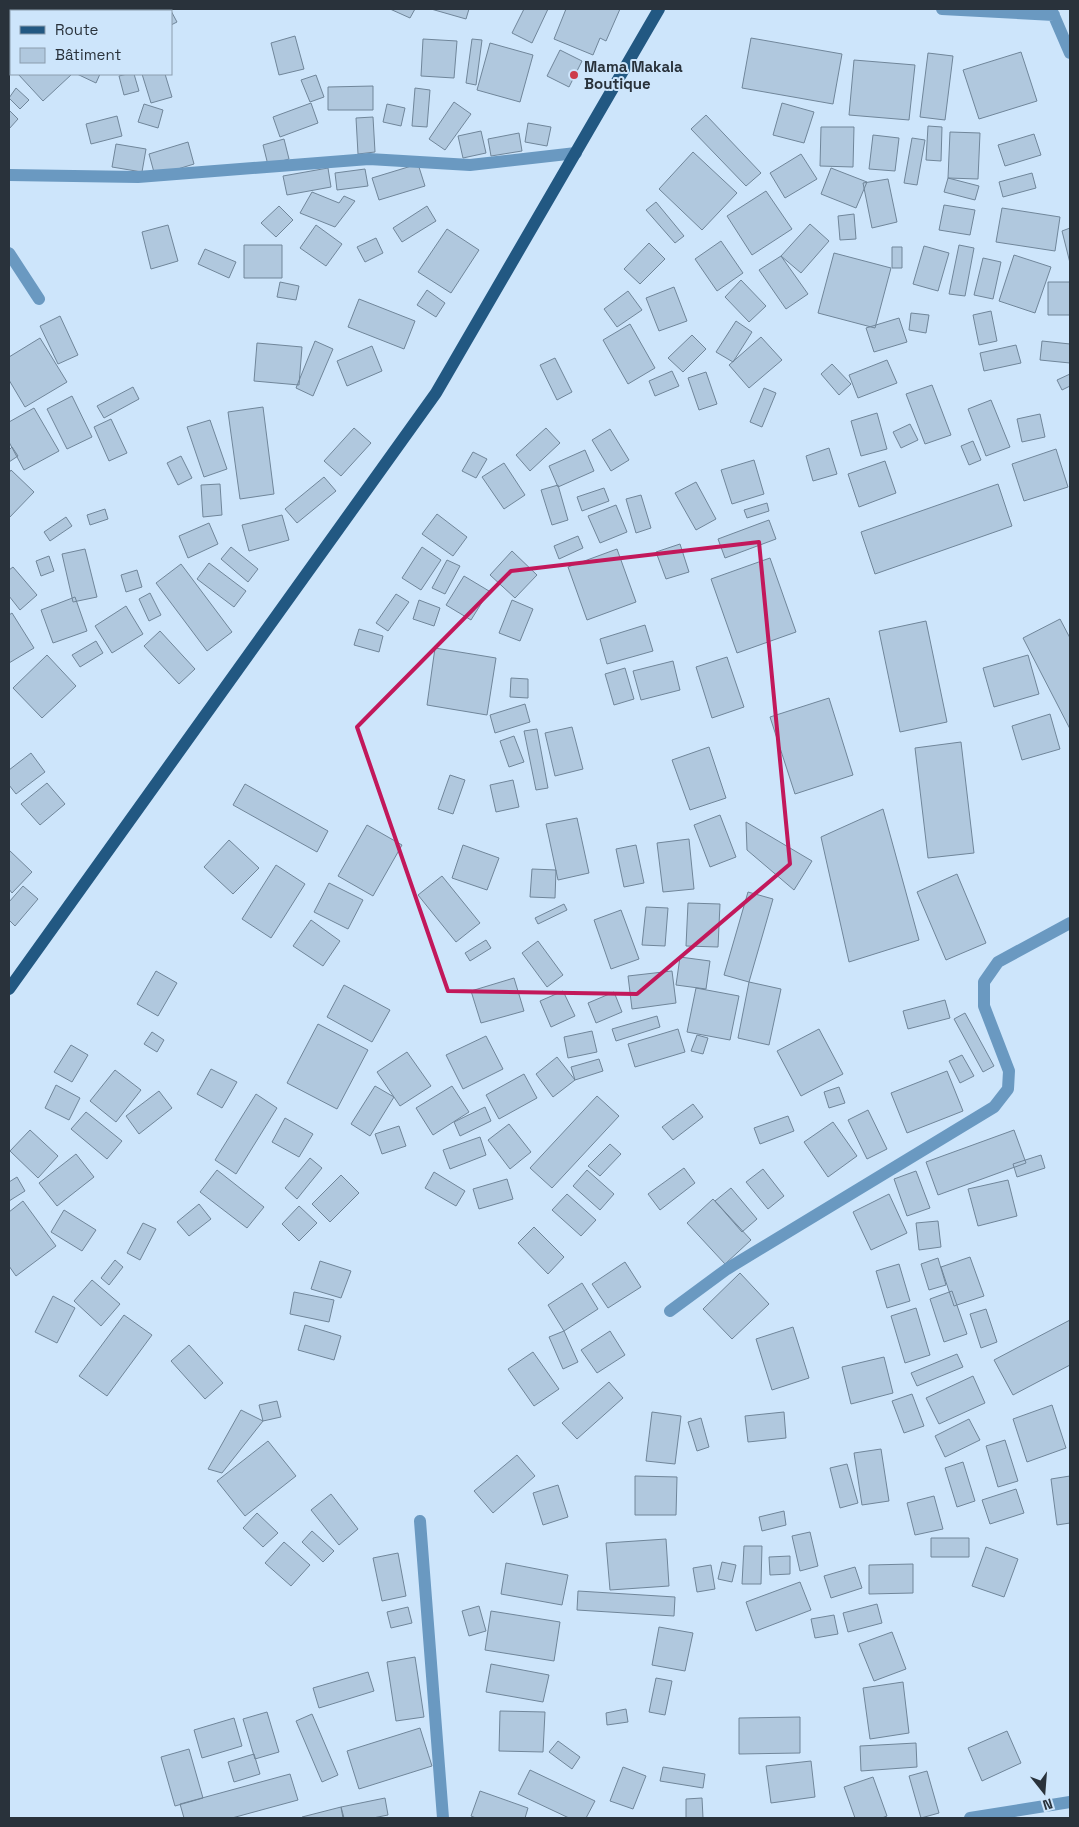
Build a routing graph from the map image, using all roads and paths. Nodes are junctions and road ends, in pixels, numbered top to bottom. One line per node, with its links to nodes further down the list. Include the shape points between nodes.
1 (659, 9): 5 (main road)
2 (942, 9): 3 (street)
3 (1053, 12): 4 (street)
4 (1070, 52)
5 (576, 153): 6 (street, via 470,164 369,159 138,177); 10 (main road, via 436,393)
6 (9, 175)
7 (9, 253): 8 (street)
8 (39, 299)
9 (1070, 923): 11 (street, via 998,962 984,982 984,1006 1009,1071 1008,1089 994,1107 728,1269)
10 (9, 989)
11 (670, 1311)
12 (420, 1520): 14 (street)
13 (1070, 1802): 15 (street)
14 (443, 1818)
15 (970, 1818)

